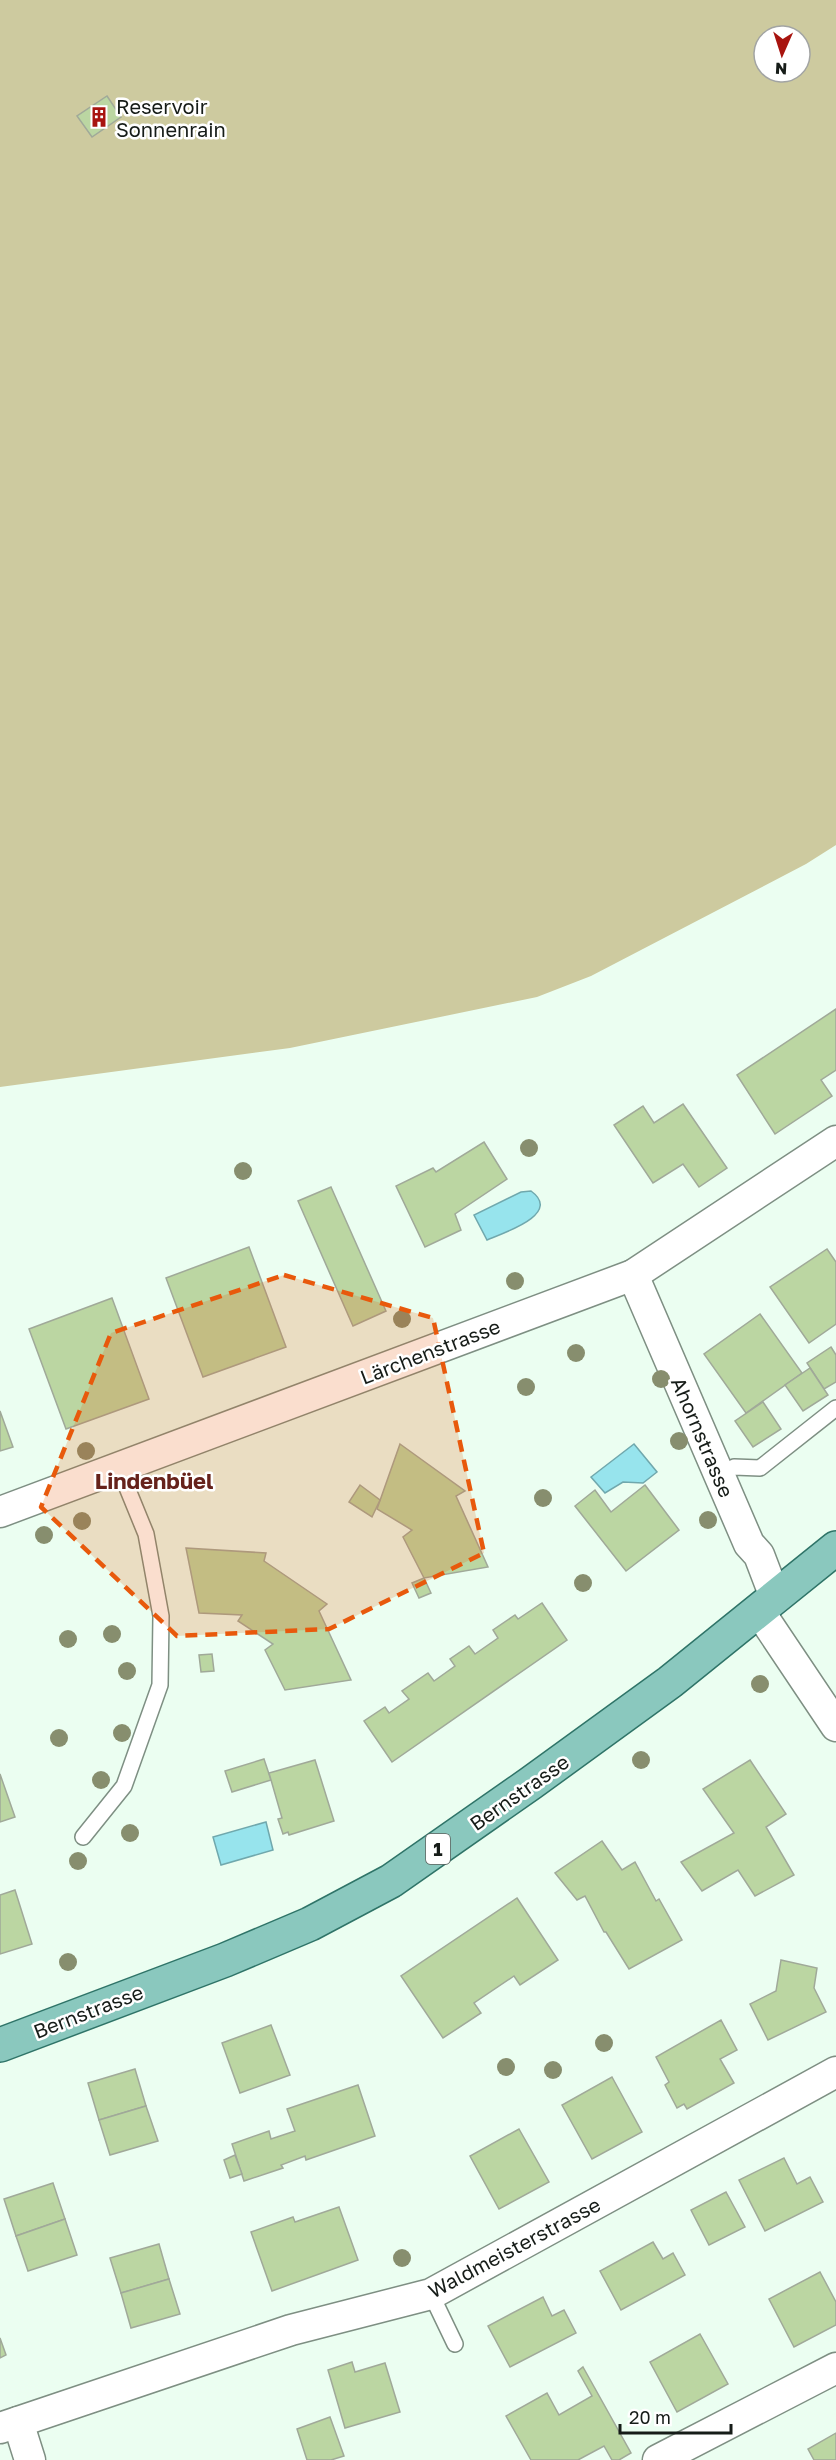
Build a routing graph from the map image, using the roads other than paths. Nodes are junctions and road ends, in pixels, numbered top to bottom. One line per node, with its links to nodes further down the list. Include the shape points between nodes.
1 (836, 1141): 2 (street, Lärchenstrasse)
2 (633, 1275): 4 (street, Lärchenstrasse); 5 (street, Ahornstrasse)
3 (836, 1408): 5 (lane, via 760,1468 734,1467)
4 (120, 1468): 6 (street, Lärchenstrasse); 10 (lane, via 146,1534 161,1616 160,1685 124,1786)
5 (719, 1475): 8 (street, Ahornstrasse, via 749,1544 759,1556)
6 (0, 1512)
7 (836, 1548): 8 (main road, Bernstrasse / 1)
8 (767, 1604): 9 (street, Ahornstrasse); 11 (main road, Bernstrasse / 1, via 661,1689 391,1881 310,1924 225,1960)
9 (836, 1726)
10 (83, 1837)
11 (0, 2045)
12 (836, 2072): 13 (street, Waldmeisterstrasse)
13 (431, 2294): 14 (lane); 16 (street, Waldmeisterstrasse, via 291,2330)
14 (455, 2344)
15 (836, 2368): 18 (street)
16 (9, 2425): 17 (street)
17 (30, 2460)
18 (658, 2460)

